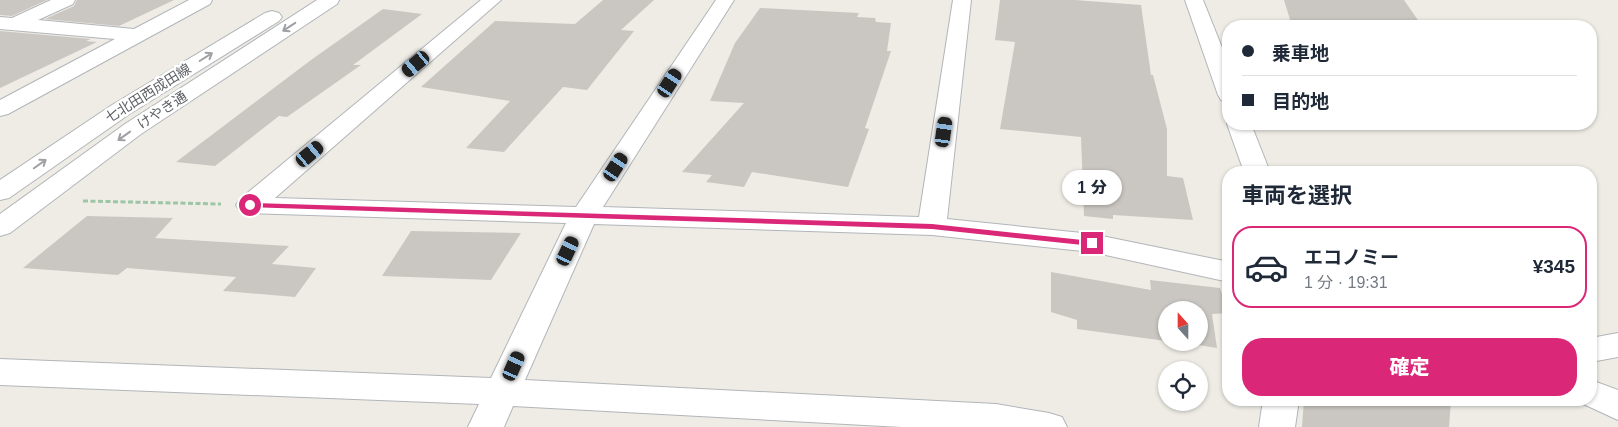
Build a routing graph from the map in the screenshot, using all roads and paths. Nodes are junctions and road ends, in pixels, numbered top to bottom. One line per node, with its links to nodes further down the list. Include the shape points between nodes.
1 (66, 0): 9 (street)
2 (203, 0): 10 (street)
3 (299, 0): 15 (street, 七北田西成田線, one-way to 3, via 120,110)
4 (330, 0): 20 (street, けやき通, one-way to 20, via 133,129)
5 (492, 0): 17 (street)
6 (725, 0): 18 (street)
7 (962, 0): 19 (street)
8 (1194, 0): 11 (street)
9 (5, 26): 10 (street)
10 (136, 35): 12 (street)
11 (1222, 76)
12 (0, 109)
13 (1241, 130): 14 (street)
14 (1255, 166)
15 (0, 192)
16 (78, 201): 17 (path)
17 (250, 205): 18 (street)
18 (583, 217): 19 (street); 25 (street)
19 (932, 226): 21 (street, via 1092,243)
20 (0, 228)
21 (1222, 271)
22 (1618, 345): 23 (street)
23 (1597, 349)
24 (0, 372): 25 (street)
25 (503, 392): 29 (street); 30 (street, via 996,418)
26 (1597, 396): 28 (street)
27 (1281, 406): 31 (street)
28 (1618, 406)
29 (486, 427)
30 (1049, 427)
31 (1277, 427)

